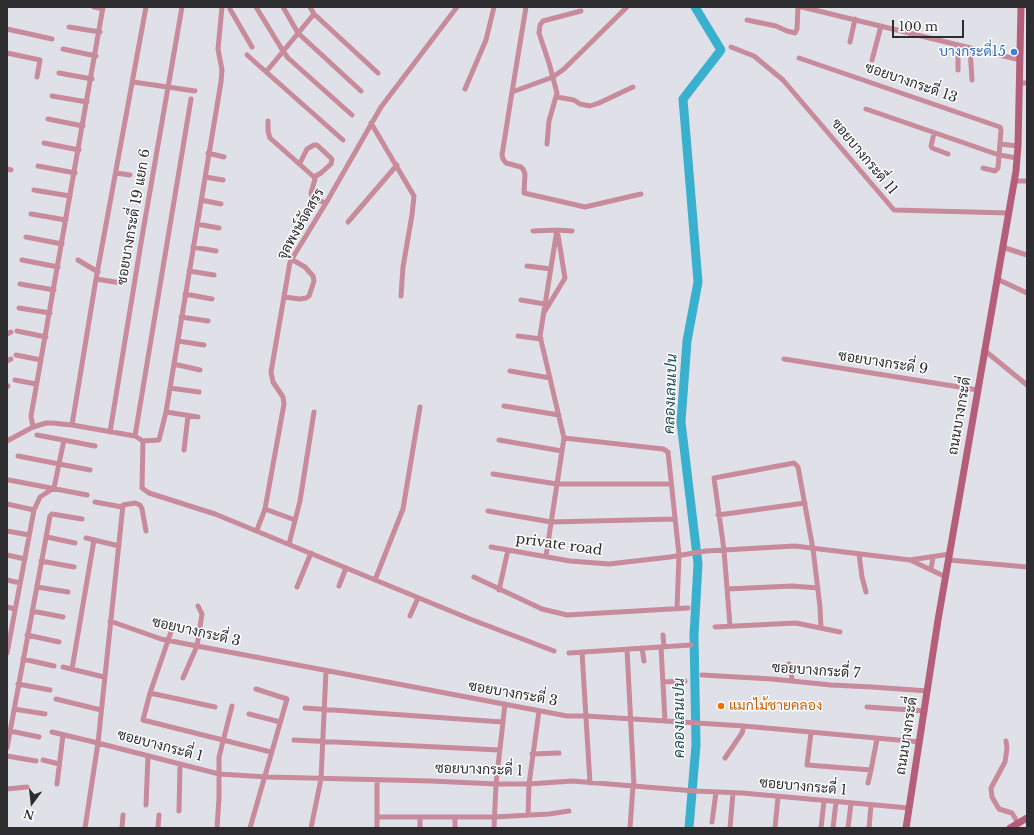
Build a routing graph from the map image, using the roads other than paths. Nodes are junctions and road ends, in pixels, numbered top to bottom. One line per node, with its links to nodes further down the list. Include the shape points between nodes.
1 (94, 7): 15 (street)
2 (146, 7): 49 (street, ซอยบางกระดี่ 19 แยก 6)
3 (182, 7): 51 (street, ซอยบางกระดี่ 19 แยก 6)
4 (223, 7): 16 (street); 74 (street, via 218,49 222,75)
5 (256, 7): 34 (street)
6 (283, 7): 26 (street)
7 (310, 7): 18 (street)
8 (457, 7): 65 (street, จุลพงษ์จัดสรร, via 381,107)
9 (494, 7): 53 (street, via 486,40)
10 (526, 7): 56 (street)
11 (627, 7): 46 (street)
12 (798, 7): 20 (street, via 795,33)
13 (802, 7): 19 (street)
14 (1021, 7): 22 (street, ถนนบางกระดี่)
15 (103, 8): 25 (street)
16 (231, 8): 30 (street)
17 (581, 11): 46 (street, via 541,23 539,32)
18 (314, 14): 26 (street); 43 (street)
19 (855, 19): 21 (street); 28 (street)
20 (748, 20)
21 (881, 26): 29 (street); 39 (street)
22 (1024, 26): 40 (street, ถนนบางกระดี่)
23 (69, 27): 25 (street)
24 (7, 29): 27 (street)
25 (100, 32): 37 (street)
26 (298, 33): 34 (street); 55 (street)
27 (52, 39)
28 (850, 42)
29 (958, 45): 32 (street); 41 (street)
30 (252, 47)
31 (731, 47): 97 (street, ซอยบางกระดี่ 11, via 754,56 783,80 894,210)
32 (970, 48): 40 (street); 48 (street)
33 (63, 49): 37 (street)
34 (283, 51): 42 (street); 62 (street)
35 (7, 53): 45 (street, via 39,59)
36 (248, 55): 42 (street)
37 (96, 56): 47 (street)
38 (798, 58): 71 (street, ซอยบางกระดี่ 13, via 996,125 1001,130)
39 (872, 60)
40 (1020, 60): 50 (street, ถนนบางกระดี่)
41 (958, 70)
42 (266, 72): 68 (street)
43 (378, 72)
44 (59, 73): 47 (street)
45 (38, 77)
46 (553, 77): 56 (street); 58 (street)
47 (92, 79): 60 (street)
48 (972, 80)
49 (133, 82): 51 (street); 84 (street, ซอยบางกระดี่ 19 แยก 6)
50 (1023, 83): 72 (street, ถนนบางกระดี่)
51 (168, 87): 54 (street); 166 (street, ซอยบางกระดี่ 19 แยก 6)
52 (633, 87): 58 (street, via 590,106)
53 (465, 89)
54 (195, 91)
55 (362, 91)
56 (512, 92): 92 (street, via 502,155 506,163 523,169 524,194 585,207)
57 (52, 96): 60 (street)
58 (557, 97): 70 (street)
59 (191, 99): 169 (street)
60 (87, 102): 66 (street)
61 (866, 109): 67 (street)
62 (352, 116)
63 (48, 119): 66 (street)
64 (268, 121): 79 (street, via 269,136)
65 (371, 124): 80 (street); 95 (street, จุลพงษ์จัดสรร)
66 (83, 126): 73 (street)
67 (934, 133): 75 (street, via 932,148); 76 (street)
68 (343, 140)
69 (44, 143): 73 (street)
70 (547, 144)
71 (1000, 144): 72 (street); 76 (street, ซอยบางกระดี่ 13)
72 (1018, 146): 78 (street, ถนนบางกระดี่)
73 (79, 150): 83 (street)
74 (208, 153): 77 (street); 86 (street)
75 (948, 154)
76 (999, 155): 78 (street); 82 (street, ซอยบางกระดี่ 13, via 998,168 995,171)
77 (224, 157)
78 (1017, 158): 89 (street, ถนนบางกระดี่)
79 (300, 163): 87 (street); 87 (street, via 307,149 314,145 332,159 331,164)
80 (397, 165): 100 (street); 127 (street, via 414,196)
81 (38, 166): 83 (street)
82 (983, 168)
83 (74, 173): 93 (street)
84 (116, 173): 85 (street); 118 (street, ซอยบางกระดี่ 19 แยก 6)
85 (130, 175)
86 (205, 176): 88 (street); 94 (street)
87 (314, 177): 95 (street, via 312,197)
88 (223, 180)
89 (1014, 181): 90 (street); 97 (street, ถนนบางกระดี่)
90 (1027, 181)
91 (34, 190): 93 (street)
92 (641, 194)
93 (70, 196): 99 (street)
94 (201, 200): 96 (street); 101 (street)
95 (326, 203): 111 (street, จุลพงษ์จัดสรร)
96 (221, 204)
97 (1008, 213): 107 (street, ถนนบางกระดี่)
98 (31, 214): 99 (street)
99 (66, 220): 106 (street)
100 (348, 222)
101 (197, 224): 102 (street); 108 (street)
102 (219, 228)
103 (572, 231): 104 (street)
104 (557, 232): 116 (street); 134 (street, via 564,278)
105 (26, 237): 106 (street)
106 (62, 244): 115 (street)
107 (1002, 247): 110 (street); 121 (street, ถนนบางกระดี่)
108 (193, 248): 109 (street); 117 (street)
109 (216, 251)
110 (1027, 255)
111 (291, 259): 128 (street, จุลพงษ์จัดสรร); 128 (street, via 305,267 314,281 306,298)
112 (22, 260): 115 (street)
113 (78, 260): 118 (street)
114 (527, 266): 116 (street)
115 (58, 267): 124 (street)
116 (551, 269): 131 (street)
117 (189, 271): 119 (street); 126 (street)
118 (98, 272): 120 (street, ซอยบางกระดี่ 19 แยก 6)
119 (214, 275)
120 (96, 279): 122 (street); 164 (street, ซอยบางกระดี่ 19 แยก 6)
121 (997, 279): 125 (street); 143 (street, ถนนบางกระดี่)
122 (121, 283)
123 (20, 284): 124 (street)
124 (54, 290): 133 (street)
125 (1027, 293)
126 (185, 294): 129 (street); 135 (street)
127 (401, 296)
128 (284, 297): 191 (street, จุลพงษ์จัดสรร, via 271,378 283,397 284,404)
129 (212, 299)
130 (521, 300): 131 (street)
131 (545, 304): 134 (street)
132 (19, 308): 133 (street)
133 (50, 313): 139 (street)
134 (544, 313): 140 (street)
135 (181, 317): 136 (street); 141 (street)
136 (208, 321)
137 (17, 331): 139 (street)
138 (518, 336): 140 (street)
139 (46, 337): 146 (street)
140 (541, 339): 150 (street)
141 (178, 340): 142 (street); 147 (street)
142 (204, 345)
143 (984, 350): 153 (street); 155 (street, ถนนบางกระดี่)
144 (16, 356): 146 (street)
145 (784, 359): 155 (street, ซอยบางกระดี่ 9)
146 (42, 360): 152 (street)
147 (174, 364): 148 (street); 154 (street)
148 (200, 370)
149 (510, 371): 150 (street)
150 (550, 378): 161 (street)
151 (15, 380): 152 (street)
152 (36, 384): 165 (street, via 31,416)
153 (1027, 385)
154 (170, 388): 156 (street); 159 (street)
155 (978, 390): 219 (street, ถนนบางกระดี่)
156 (199, 392)
157 (504, 406): 161 (street)
158 (420, 407): 230 (street, via 403,509)
159 (166, 412): 162 (street); 174 (street, via 159,440)
160 (314, 412): 197 (street)
161 (559, 415): 170 (street)
162 (188, 416): 163 (street); 176 (street)
163 (198, 417)
164 (72, 425): 165 (street, via 46,423); 166 (street)
165 (33, 427): 171 (street)
166 (110, 432): 169 (street)
167 (7, 433): 171 (street)
168 (37, 435): 172 (street)
169 (135, 436): 174 (street)
170 (564, 438): 177 (street); 184 (street, via 663,449 668,452)
171 (9, 440)
172 (64, 440): 175 (street); 179 (street)
173 (499, 440): 177 (street)
174 (143, 441): 199 (street, via 142,488 146,492 208,511)
175 (95, 446)
176 (184, 450)
177 (562, 451): 183 (street)
178 (18, 456): 179 (street)
179 (59, 464): 180 (street); 185 (street)
180 (90, 470)
181 (493, 474): 183 (street)
182 (9, 480): 185 (street)
183 (557, 484): 184 (street); 198 (street)
184 (671, 484): 196 (street)
185 (54, 488): 186 (street); 192 (street, via 40,497)
186 (87, 495)
187 (95, 502): 190 (street)
188 (805, 503): 194 (street); 194 (street, via 798,467 794,464 715,477 713,480); 210 (street)
189 (7, 504): 192 (street)
190 (122, 507): 201 (street, via 123,504 140,505); 208 (street)
191 (265, 509): 197 (street); 199 (street, จุลพงษ์จัดสรร)
192 (34, 510): 202 (street)
193 (488, 511): 198 (street)
194 (718, 515): 212 (street)
195 (82, 519): 203 (street, via 51,514)
196 (675, 519): 198 (street); 216 (street)
197 (295, 520): 207 (street)
198 (551, 522): 217 (street)
199 (257, 530): 207 (street)
200 (7, 531): 202 (street)
201 (146, 531)
202 (29, 535): 220 (street)
203 (47, 537): 206 (street); 222 (street)
204 (86, 538): 205 (street)
205 (94, 540): 208 (street); 274 (street)
206 (75, 543)
207 (289, 544): 213 (street)
208 (119, 546): 249 (street)
209 (491, 547): 211 (street, private road)
210 (813, 549): 212 (street, via 795,546); 214 (street); 235 (street)
211 (508, 550): 217 (street, private road); 237 (street)
212 (724, 550): 216 (street, private road); 236 (street)
213 (311, 553): 225 (street); 234 (street)
214 (859, 554): 221 (street); 239 (street)
215 (7, 555): 220 (street)
216 (679, 555): 217 (street, private road, via 609,564); 245 (street)
217 (546, 556)
218 (933, 557): 219 (street); 221 (street); 226 (street)
219 (949, 557): 224 (street); 228 (street, ถนนบางกระดี่)
220 (25, 559): 231 (street)
221 (910, 560): 226 (street)
222 (41, 561): 223 (street); 233 (street)
223 (74, 567)
224 (1027, 567)
225 (346, 568): 230 (street); 232 (street)
226 (931, 569): 228 (street)
227 (474, 577): 237 (street)
228 (946, 577): 285 (street, ถนนบางกระดี่)
229 (7, 580): 231 (street)
230 (375, 580): 240 (street)
231 (20, 583): 244 (street)
232 (339, 586)
233 (37, 587): 238 (street); 246 (street)
234 (297, 587)
235 (818, 588): 236 (street, via 792,586); 253 (street)
236 (727, 589): 251 (street)
237 (499, 590): 245 (street, via 542,609 566,615)
238 (68, 592)
239 (866, 592)
240 (418, 598): 247 (street); 265 (street)
241 (198, 606): 261 (street, via 202,614)
242 (7, 607): 244 (street)
243 (688, 608): 245 (street)
244 (15, 609): 254 (street)
245 (677, 609)
246 (32, 611): 248 (street); 257 (street)
247 (410, 616)
248 (63, 617)
249 (110, 621): 258 (street, ซอยบางกระดี่ 3); 277 (street)
250 (174, 626): 258 (street)
251 (730, 626): 252 (street); 253 (street, via 796,623)
252 (715, 627)
253 (821, 628): 255 (street)
254 (9, 632): 267 (street)
255 (840, 632)
256 (663, 635): 262 (street)
257 (28, 636): 259 (street); 269 (street)
258 (168, 640): 261 (street, ซอยบางกระดี่ 3); 286 (street)
259 (59, 642)
260 (691, 645): 262 (street)
261 (197, 646): 275 (street, ซอยบางกระดี่ 3); 278 (street)
262 (663, 647): 263 (street); 281 (street)
263 (642, 648): 264 (street); 270 (street)
264 (627, 649): 266 (street); 302 (street)
265 (554, 651)
266 (582, 652): 268 (street); 301 (street)
267 (7, 653)
268 (569, 653)
269 (23, 659): 272 (street); 282 (street)
270 (644, 662)
271 (789, 664): 280 (street)
272 (54, 666)
273 (63, 667): 274 (street)
274 (72, 669): 277 (street)
275 (326, 671): 288 (street, ซอยบางกระดี่ 3); 295 (street)
276 (702, 675): 280 (street, ซอยบางกระดี่ 7)
277 (104, 677): 296 (street)
278 (183, 678)
279 (685, 681): 281 (street)
280 (792, 681): 285 (street, ซอยบางกระดี่ 7)
281 (663, 682): 303 (street)
282 (18, 684): 284 (street); 291 (street)
283 (256, 689): 304 (street, via 286,698)
284 (50, 690)
285 (928, 691): 298 (street, ถนนบางกระดี่)
286 (150, 693): 292 (street); 314 (street, via 143,717 145,722)
287 (56, 699): 296 (street)
288 (505, 704): 297 (street, ซอยบางกระดี่ 3); 305 (street)
289 (232, 706): 314 (street)
290 (7, 708): 291 (street)
291 (14, 708): 299 (street); 309 (street)
292 (215, 708)
293 (304, 708): 295 (street)
294 (867, 708): 298 (street)
295 (323, 709): 305 (street); 315 (street)
296 (101, 710): 318 (street)
297 (539, 711): 301 (street, ซอยบางกระดี่ 3, via 567,716); 323 (street)
298 (925, 711): 316 (street, ถนนบางกระดี่)
299 (45, 714)
300 (249, 714): 304 (street)
301 (586, 716): 302 (street, ซอยบางกระดี่ 3); 336 (street)
302 (631, 719): 303 (street, ซอยบางกระดี่ 3); 341 (street)
303 (665, 721): 306 (street, ซอยบางกระดี่ 3)
304 (280, 722): 321 (street)
305 (502, 722): 320 (street)
306 (744, 726): 308 (street, ซอยบางกระดี่ 3); 326 (street)
307 (52, 732): 310 (street, ซอยบางกระดี่ 1)
308 (811, 733): 312 (street, ซอยบางกระดี่ 3); 331 (street, via 804,764)
309 (9, 734): 311 (street); 319 (street)
310 (63, 735): 318 (street, ซอยบางกระดี่ 1); 329 (street)
311 (40, 737)
312 (876, 739): 316 (street, ซอยบางกระดี่ 3); 331 (street)
313 (294, 740): 315 (street)
314 (223, 741): 321 (street); 332 (street, via 219,757)
315 (322, 742): 320 (street); 334 (street)
316 (920, 742): 352 (street, ถนนบางกระดี่)
317 (1006, 742): 364 (street, via 1006,762 991,788 992,797 999,809 1012,813)
318 (98, 743): 325 (street, ซอยบางกระดี่ 1); 365 (street)
319 (7, 748)
320 (499, 750): 339 (street)
321 (271, 752): 333 (street)
322 (559, 753): 323 (street)
323 (532, 754): 340 (street)
324 (7, 756): 328 (street)
325 (148, 756): 330 (street, ซอยบางกระดี่ 1); 350 (street)
326 (725, 758)
327 (43, 760): 329 (street)
328 (36, 762)
329 (59, 764): 338 (street)
330 (180, 764): 332 (street, ซอยบางกระดี่ 1); 353 (street)
331 (871, 770): 337 (street)
332 (219, 774): 333 (street, ซอยบางกระดี่ 1); 368 (street)
333 (264, 777): 334 (street, ซอยบางกระดี่ 1); 369 (street)
334 (320, 779): 335 (street, ซอยบางกระดี่ 1); 370 (street)
335 (377, 780): 339 (street, ซอยบางกระดี่ 1); 358 (street)
336 (590, 783): 340 (street, ซอยบางกระดี่ 1, via 572,781); 341 (street, ซอยบางกระดี่ 1)
337 (868, 783)
338 (57, 784)
339 (496, 784): 340 (street, ซอยบางกระดี่ 1); 359 (street)
340 (529, 784): 357 (street)
341 (634, 786): 344 (street, ซอยบางกระดี่ 1); 375 (street)
342 (27, 787): 343 (street)
343 (7, 789)
344 (716, 792): 345 (street, ซอยบางกระดี่ 1); 363 (street)
345 (733, 793): 346 (street, ซอยบางกระดี่ 1); 376 (street)
346 (778, 797): 347 (street, ซอยบางกระดี่ 1); 377 (street)
347 (824, 801): 348 (street, ซอยบางกระดี่ 1); 378 (street)
348 (836, 802): 349 (street, ซอยบางกระดี่ 1); 379 (street)
349 (851, 803): 351 (street, ซอยบางกระดี่ 1); 380 (street)
350 (146, 805)
351 (871, 805): 352 (street, ซอยบางกระดี่ 1); 381 (street)
352 (909, 808): 382 (street, ถนนบางกระดี่)
353 (179, 811)
354 (569, 811): 357 (street)
355 (123, 815): 366 (street)
356 (159, 815): 367 (street)
357 (528, 815): 359 (street)
358 (377, 817): 360 (street); 371 (street)
359 (494, 817): 361 (street); 374 (street)
360 (420, 818): 361 (street); 372 (street)
361 (455, 818): 373 (street)
362 (1027, 818): 364 (street)
363 (712, 822)
364 (1018, 824): 383 (street)
365 (85, 828)
366 (122, 828)
367 (158, 828)
368 (217, 828)
369 (250, 828)
370 (311, 828)
371 (376, 828)
372 (420, 828)
373 (455, 828)
374 (494, 828)
375 (630, 828)
376 (730, 828)
377 (775, 828)
378 (821, 828)
379 (833, 828)
380 (848, 828)
381 (869, 828)
382 (906, 828)
383 (1010, 828)

